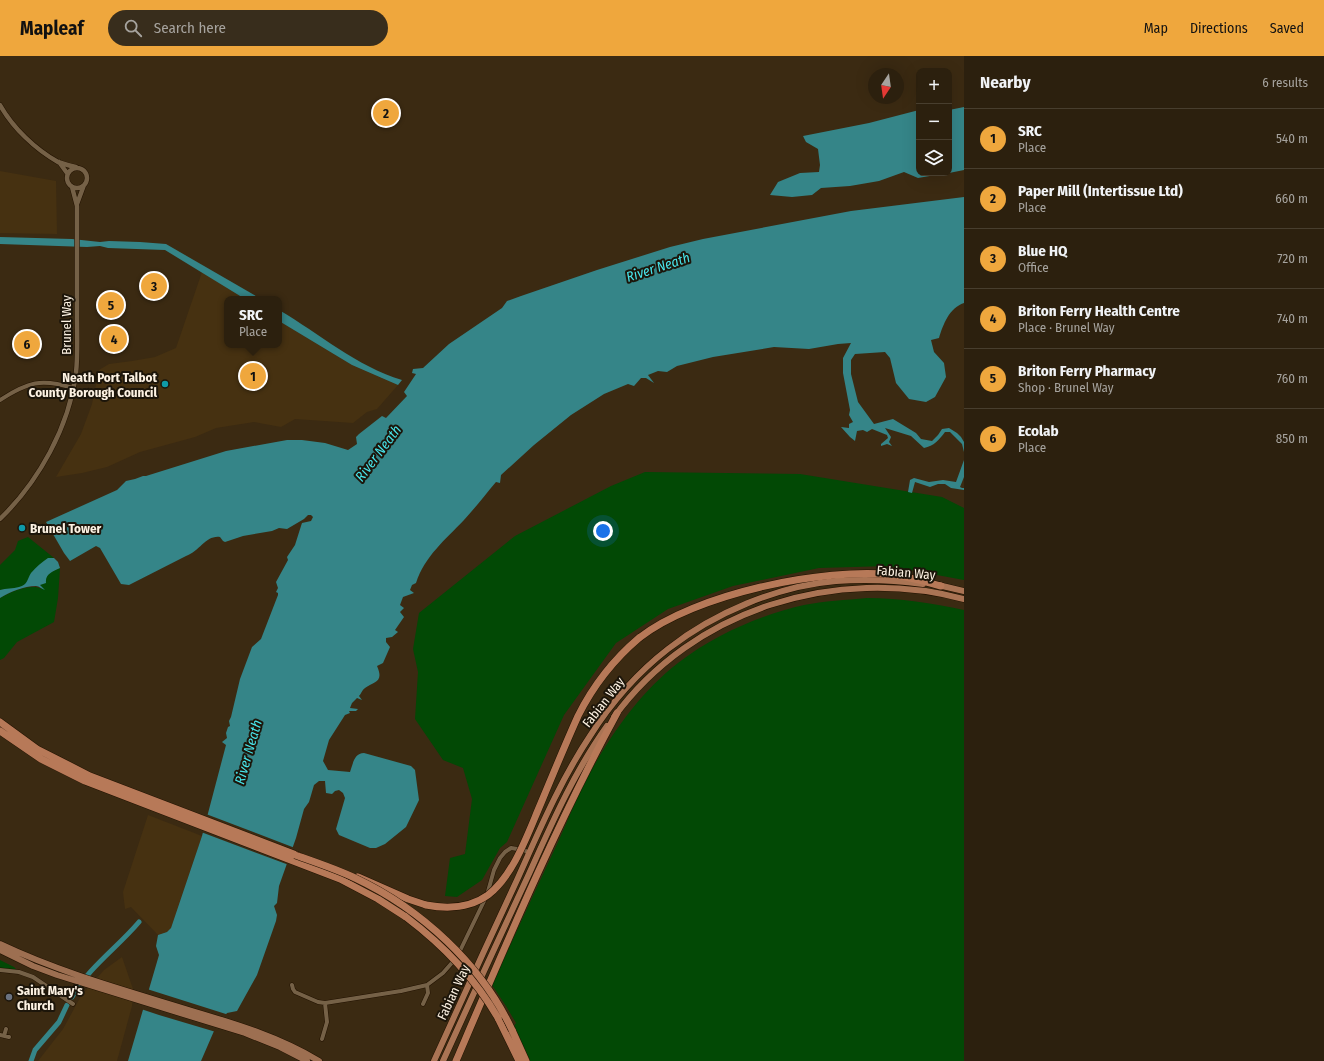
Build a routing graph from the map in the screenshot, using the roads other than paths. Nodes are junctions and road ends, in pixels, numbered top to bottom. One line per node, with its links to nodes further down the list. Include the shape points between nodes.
1 (0, 105): 2 (street, via 20,132)
2 (59, 162): 3 (street); 4 (street)
3 (76, 167): 4 (street); 5 (street, via 81,168 86,174)
4 (68, 173): 6 (street, via 67,181)
5 (84, 185): 6 (street); 7 (street, Brunel Way)
6 (72, 187): 7 (street, Brunel Way)
7 (76, 206): 8 (street, Brunel Way, via 78,353)
8 (73, 388): 9 (street, via 50,382 38,382); 10 (street, Brunel Way, via 66,414 48,457)
9 (0, 400)
10 (0, 519)
11 (941, 586): 12 (highway, Fabian Way); 17 (highway, Fabian Way, via 894,580 814,584 751,602 716,618 692,633 650,664 625,689 609,710 571,767); 18 (highway, bridge, via 894,575 818,577 760,588 704,603 658,625 627,649 609,668 588,698 514,861 500,882 483,898 454,907 426,905 354,875)
12 (964, 591)
13 (964, 599): 14 (highway, Fabian Way, via 902,589 853,588 816,592 769,604 699,637 648,678)
14 (617, 712): 33 (highway, Fabian Way, via 593,747 562,802); 34 (highway, via 513,927)
15 (0, 722): 18 (highway, via 37,749 83,772)
16 (0, 731): 29 (highway, bridge, via 41,759 85,781 351,884 378,899 442,947 470,977 498,1018)
17 (529, 853): 22 (street, via 512,848 500,858 487,895 457,957 443,973); 32 (highway, Fabian Way)
18 (295, 855): 37 (highway, bridge, via 337,871 391,898 451,946 496,1000)
19 (1, 947): 30 (main road, via 33,966 57,975 245,1033); 31 (main road, via 59,969 267,1034)
20 (0, 970): 24 (street, via 33,977)
21 (292, 985): 23 (street, via 295,992)
22 (427, 985): 23 (street); 25 (street, via 428,993)
23 (325, 1003): 28 (street, via 327,1022)
24 (73, 1004)
25 (423, 1004)
26 (6, 1029): 27 (street)
27 (4, 1036)
28 (322, 1039)
29 (508, 1040): 35 (highway); 36 (highway)
30 (307, 1061)
31 (319, 1061)
32 (434, 1061)
33 (443, 1061)
34 (456, 1061)
35 (514, 1061)
36 (519, 1061)
37 (526, 1061)

